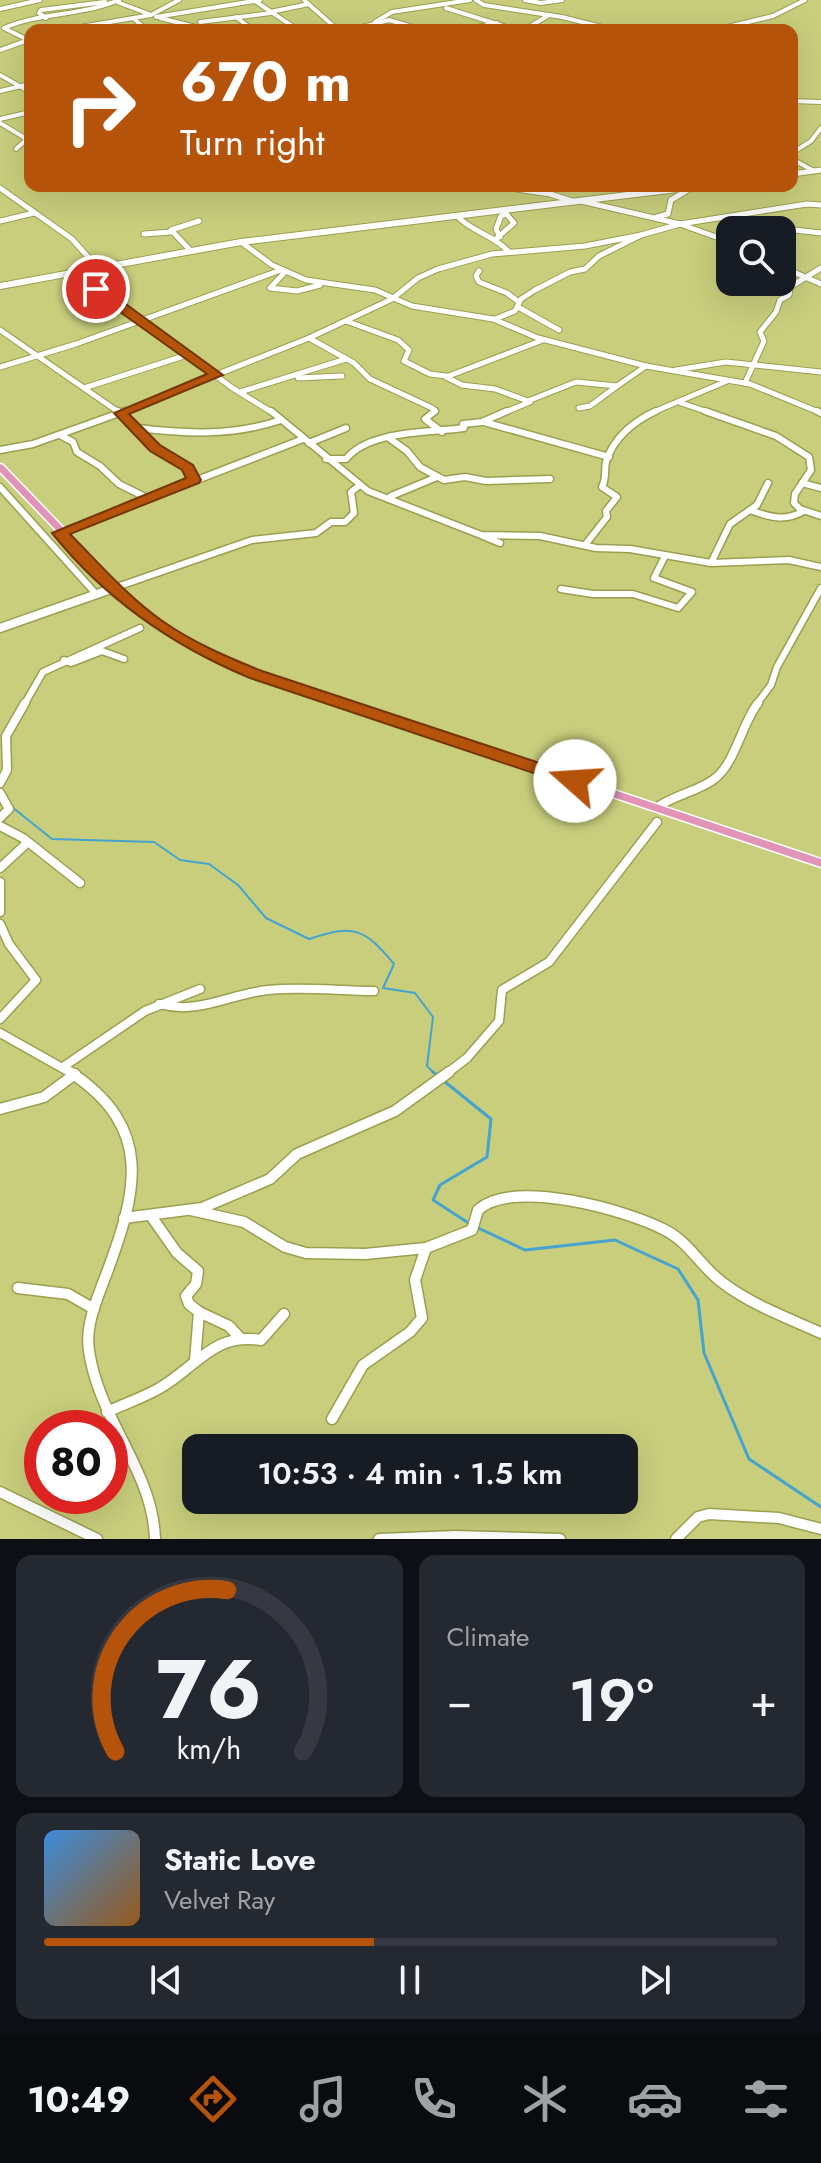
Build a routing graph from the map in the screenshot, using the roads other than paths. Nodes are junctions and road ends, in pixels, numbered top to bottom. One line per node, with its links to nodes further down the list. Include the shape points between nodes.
1 (13, 0): 12 (street)
2 (40, 0): 12 (street)
3 (179, 0): 19 (street)
4 (304, 0): 13 (street)
5 (473, 0): 14 (street); 16 (street)
6 (525, 0): 11 (street)
7 (562, 0): 11 (street)
8 (805, 0): 38 (street)
9 (119, 1): 19 (street); 21 (street, via 78,15); 21 (street, via 41,10)
10 (254, 1): 17 (street); 18 (street)
11 (534, 2): 16 (street)
12 (16, 5): 15 (street)
13 (313, 5): 17 (street); 32 (street)
14 (443, 7): 25 (street, via 388,12); 26 (street)
15 (0, 9)
16 (515, 9): 23 (street)
17 (270, 12): 20 (street); 31 (street)
18 (189, 14): 19 (street); 24 (street)
19 (154, 16): 22 (street); 29 (street)
20 (236, 17): 24 (street); 30 (street)
21 (46, 18): 39 (street, via 4,28)
22 (133, 18): 27 (street); 28 (street)
23 (550, 18): 36 (street); 37 (street)
24 (200, 22)
25 (375, 22): 33 (street); 34 (street)
26 (499, 23): 35 (street)
27 (92, 24)
28 (140, 24)
29 (185, 24)
30 (245, 24)
31 (289, 24)
32 (332, 24)
33 (369, 24)
34 (405, 24)
35 (494, 24)
36 (537, 24)
37 (591, 24)
38 (744, 24)
39 (24, 38)
40 (24, 42): 41 (street)
41 (0, 50)
42 (0, 75): 44 (street)
43 (24, 86): 44 (street)
44 (20, 87): 45 (street); 46 (street)
45 (24, 89)
46 (0, 91)
47 (798, 101): 48 (street)
48 (821, 102)
49 (24, 114): 50 (street)
50 (0, 121): 52 (street)
51 (821, 128): 55 (street)
52 (24, 137)
53 (24, 143): 54 (street)
54 (16, 149)
55 (798, 149)
56 (798, 162): 57 (street)
57 (817, 170)
58 (0, 188): 65 (street)
59 (537, 192): 62 (street)
60 (656, 192): 62 (street)
61 (684, 192): 68 (street, via 671,200 668,214)
62 (578, 201): 64 (street); 68 (street)
63 (821, 206): 66 (street)
64 (505, 212): 67 (street); 79 (street, via 496,229); 79 (street, via 514,223)
65 (34, 213): 70 (street); 83 (street, via 72,239)
66 (737, 216)
67 (458, 217): 79 (street, via 470,229); 80 (street)
68 (646, 217): 72 (street)
69 (716, 219): 72 (street)
70 (0, 221)
71 (199, 221): 74 (street)
72 (680, 224): 77 (street); 78 (street)
73 (796, 230): 75 (street)
74 (171, 232): 76 (street); 81 (street)
75 (821, 233)
76 (144, 234)
77 (641, 235): 82 (street); 94 (street, via 587,268 544,285)
78 (716, 237)
79 (498, 238): 82 (street)
80 (241, 242): 81 (street); 85 (street)
81 (190, 250): 83 (street)
82 (509, 252): 93 (street, via 425,274)
83 (97, 267): 87 (street)
84 (821, 268): 89 (street)
85 (283, 271): 90 (street); 90 (street, via 270,288 297,291); 96 (street)
86 (479, 271): 94 (street, via 479,282 507,293)
87 (76, 272): 92 (street); 96 (street)
88 (796, 272): 89 (street)
89 (808, 277): 91 (street); 105 (street, via 790,287 760,332 764,341)
90 (322, 284): 93 (street, via 370,289)
91 (821, 284)
92 (0, 285)
93 (392, 299): 95 (street); 97 (street)
94 (519, 305): 95 (street, via 511,314); 98 (street)
95 (493, 319): 101 (street)
96 (140, 320): 102 (street); 103 (street)
97 (346, 321): 100 (street); 112 (street, via 398,340 409,350 404,361)
98 (559, 330)
99 (2, 333): 102 (street)
100 (309, 338): 104 (street); 110 (street)
101 (545, 340): 106 (street); 112 (street)
102 (39, 355): 107 (street); 117 (street)
103 (187, 355): 110 (street); 117 (street)
104 (346, 359): 113 (street); 128 (street, via 370,379 432,408 435,411 425,419)
105 (755, 365): 108 (street, via 726,362); 109 (street); 115 (street)
106 (646, 366): 108 (street); 116 (street)
107 (0, 367)
108 (668, 370): 114 (street)
109 (821, 372)
110 (216, 375): 118 (street); 122 (street)
111 (342, 376): 113 (street)
112 (446, 376): 119 (street, via 462,385)
113 (292, 377): 118 (street)
114 (727, 381): 115 (street); 120 (street)
115 (745, 383): 123 (street)
116 (617, 386): 119 (street, via 576,382); 121 (street)
117 (84, 388): 122 (street)
118 (240, 392): 124 (street)
119 (532, 401): 125 (street)
120 (681, 403): 133 (street, via 640,418 615,442); 140 (street, via 776,436 808,456 811,470)
121 (579, 408)
122 (120, 413): 126 (street); 129 (street)
123 (821, 413)
124 (281, 420): 126 (street, via 229,434); 131 (street)
125 (482, 422): 128 (street); 133 (street)
126 (138, 428): 138 (street, via 155,448 188,468)
127 (346, 428): 131 (street)
128 (442, 432): 130 (street)
129 (60, 435): 132 (street); 145 (street, via 119,484)
130 (387, 437): 134 (street, via 360,445 346,459); 136 (street)
131 (306, 441): 134 (street); 138 (street)
132 (0, 450)
133 (609, 457): 152 (street, via 602,487 617,497)
134 (326, 459): 141 (street)
135 (0, 467): 149 (highway)
136 (437, 477): 137 (street); 144 (street)
137 (550, 479)
138 (194, 480): 145 (street)
139 (768, 483): 146 (street)
140 (802, 483): 143 (street); 147 (street, via 794,503)
141 (360, 485): 144 (street); 156 (street, via 351,492 354,513 348,521 331,522 313,533 252,540)
142 (0, 487): 159 (street)
143 (821, 488)
144 (387, 497): 150 (street)
145 (147, 498): 149 (street)
146 (750, 510): 147 (street, via 782,519); 154 (street, via 733,521)
147 (804, 511): 148 (street)
148 (821, 516)
149 (60, 533): 156 (highway)
150 (481, 535): 151 (street); 152 (street, via 540,536)
151 (500, 543)
152 (585, 545): 153 (street)
153 (665, 556): 154 (street); 158 (street, via 654,578 692,592 678,608 633,594)
154 (711, 563): 155 (street, via 789,560)
155 (821, 567)
156 (114, 588): 159 (street); 166 (highway, via 187,644 233,665)
157 (821, 588): 166 (street, via 771,685 744,721 725,768 713,780)
158 (561, 589)
159 (97, 595): 160 (street)
160 (0, 628)
161 (140, 628): 163 (street)
162 (124, 659): 163 (street, via 102,651 71,663)
163 (64, 660): 164 (street, via 43,672 8,733 7,770)
164 (0, 783)
165 (0, 793): 167 (street, via 9,810)
166 (656, 808): 171 (highway)
167 (0, 818)
168 (657, 822): 185 (street, via 549,962 502,990 499,1021 467,1058 395,1111 297,1154 270,1179)
169 (0, 826): 170 (street)
170 (27, 843): 172 (street); 174 (street)
171 (821, 863)
172 (0, 868)
173 (0, 882): 175 (street)
174 (80, 883)
175 (0, 912)
176 (0, 924): 180 (street, via 36,980)
177 (200, 989): 179 (street)
178 (374, 991): 179 (street, via 263,991 193,1010)
179 (159, 1004): 182 (street)
180 (0, 1019)
181 (0, 1033): 182 (street)
182 (63, 1067): 183 (street)
183 (75, 1074): 184 (street, via 44,1097); 187 (street, via 107,1102 127,1130 134,1170)
184 (0, 1109)
185 (191, 1210): 186 (street); 188 (street, via 244,1222 285,1247 306,1253)
186 (151, 1216): 187 (street); 191 (street, via 177,1253 197,1268 196,1284 186,1296)
187 (124, 1218): 190 (street)
188 (426, 1248): 193 (street, via 472,1230 477,1210 491,1199 524,1195 589,1207 665,1230 686,1243 727,1286); 198 (street, via 415,1280 422,1318 361,1367)
189 (18, 1288): 190 (street, via 67,1293)
190 (94, 1309): 196 (street, via 88,1348)
191 (199, 1312): 194 (street, via 229,1326); 195 (street)
192 (284, 1314): 194 (street, via 261,1340)
193 (821, 1333)
194 (240, 1338): 195 (street, via 219,1344)
195 (195, 1361): 197 (street, via 160,1388)
196 (106, 1410)
197 (111, 1410)
198 (332, 1419)
199 (128, 1452): 203 (street, via 151,1495)
200 (0, 1492): 202 (street)
201 (821, 1529): 206 (street, via 779,1518 709,1514 698,1517)
202 (97, 1539)
203 (155, 1539)
204 (385, 1539): 205 (street)
205 (560, 1539)
206 (676, 1539)

